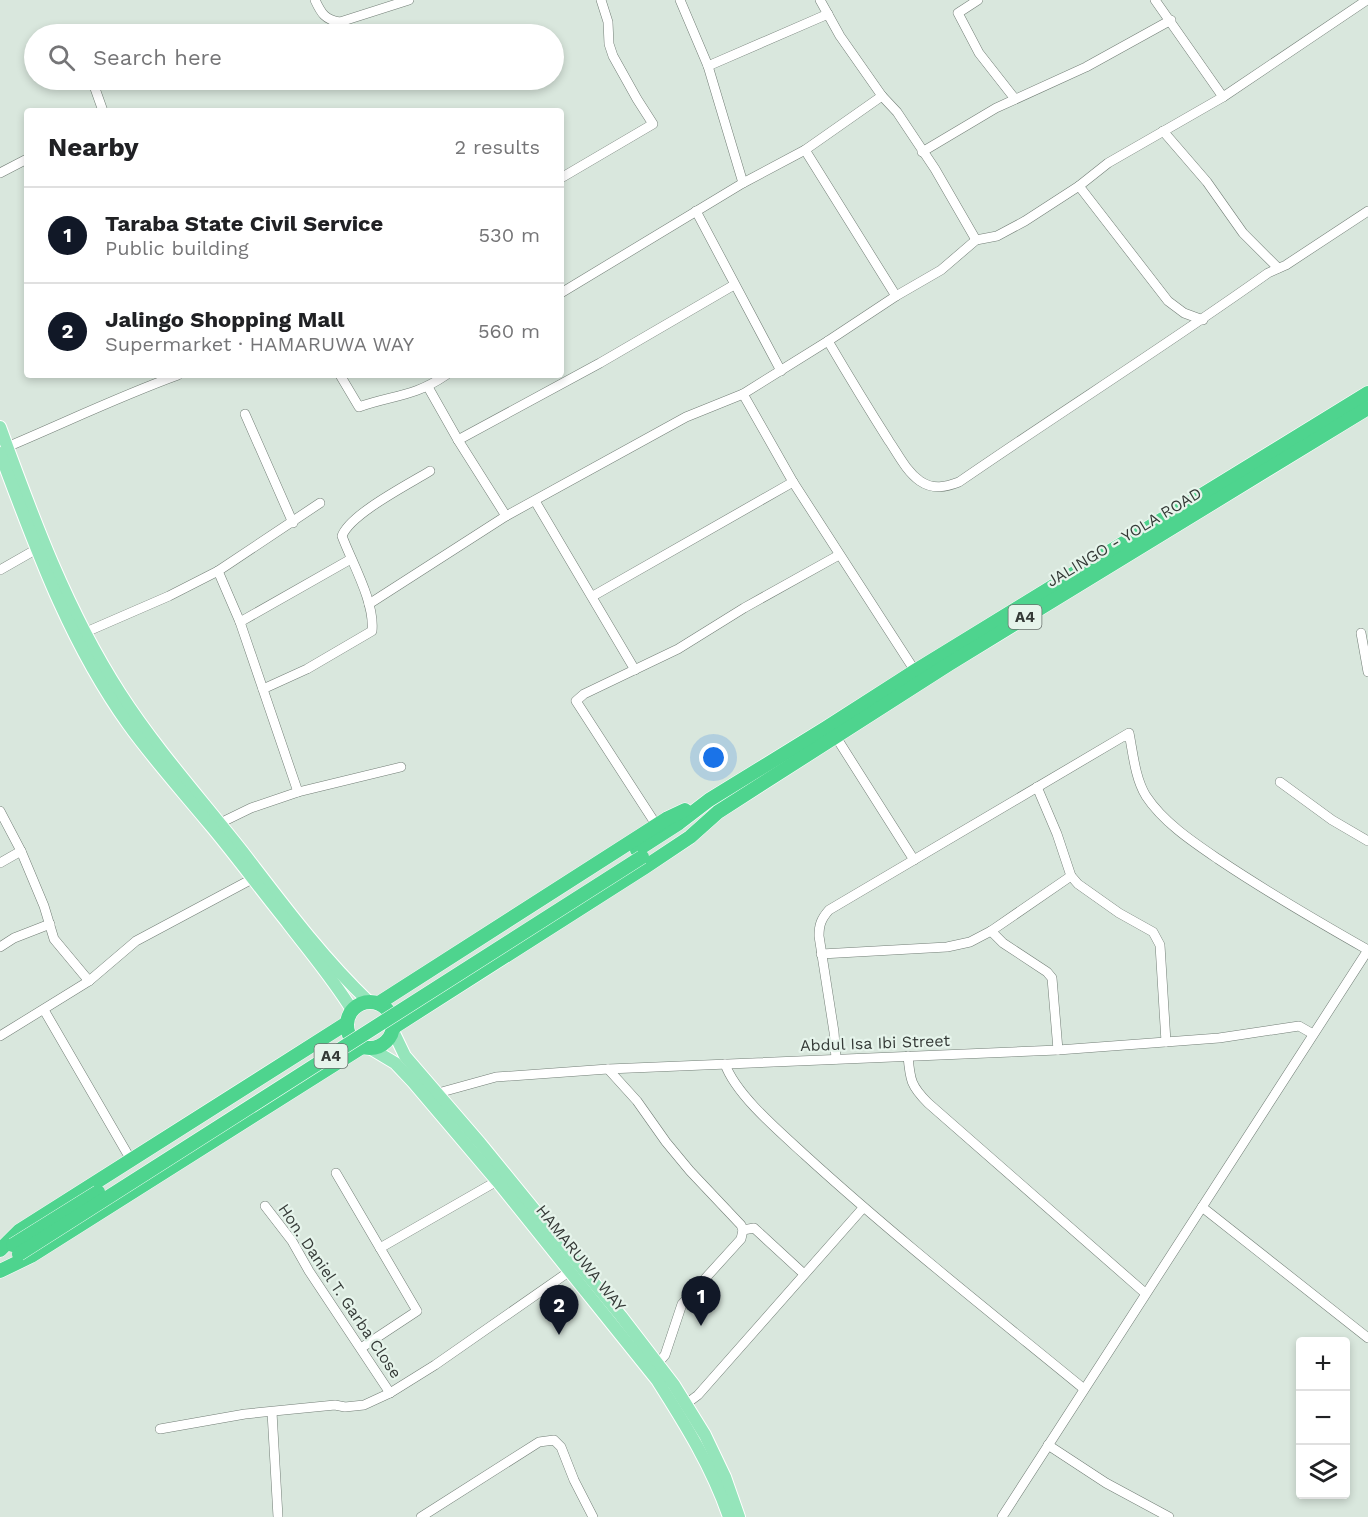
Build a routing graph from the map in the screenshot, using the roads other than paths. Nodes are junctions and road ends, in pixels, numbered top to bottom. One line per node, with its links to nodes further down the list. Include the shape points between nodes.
1 (315, 0): 2 (street, via 330,21 340,22)
2 (409, 0)
3 (602, 0): 22 (street, via 613,56 653,124)
4 (680, 0): 11 (street)
5 (820, 0): 9 (street)
6 (978, 0): 15 (street, via 958,13 979,53)
7 (1155, 0): 10 (street)
8 (1367, 0): 14 (street)
9 (828, 14): 11 (street); 13 (street)
10 (1171, 21): 14 (street); 15 (street)
11 (708, 66): 23 (street)
12 (96, 90): 16 (street)
13 (882, 96): 18 (street); 19 (street)
14 (1223, 97): 17 (street)
15 (1016, 99): 19 (street)
16 (102, 108)
17 (1163, 131): 24 (street, via 1108,163); 28 (street, via 1243,233)
18 (805, 150): 23 (street); 31 (street)
19 (922, 152): 27 (street)
20 (24, 161): 21 (street)
21 (0, 173)
22 (564, 176)
23 (743, 183): 25 (street)
24 (1079, 186): 27 (street, via 1010,231); 32 (street, via 1168,301)
25 (696, 211): 29 (street); 30 (street)
26 (1368, 211): 28 (street)
27 (976, 240): 31 (street, via 941,270)
28 (1278, 268): 32 (street)
29 (734, 285): 34 (street); 44 (street)
30 (564, 291)
31 (896, 296): 33 (street)
32 (1203, 320): 33 (street, via 959,482 944,488 930,486 908,470)
33 (828, 341): 34 (street)
34 (781, 371): 40 (street)
35 (170, 378): 45 (street)
36 (342, 378): 38 (street, via 358,407)
37 (442, 378): 38 (street)
38 (428, 387): 44 (street)
39 (1368, 393): 63 (highway, A4)
40 (743, 394): 47 (street); 48 (street, via 686,417)
41 (1368, 408): 66 (highway, JALINGO - YOLA ROAD / A4)
42 (245, 414): 51 (street)
43 (0, 427): 45 (main road)
44 (458, 440): 50 (street)
45 (4, 450): 52 (main road)
46 (430, 471): 54 (street, via 345,528 342,536)
47 (793, 482): 53 (street); 57 (street)
48 (535, 501): 50 (street); 57 (street)
49 (320, 503): 51 (street)
50 (507, 516): 58 (street)
51 (293, 523): 56 (street)
52 (40, 547): 55 (street); 60 (main road); 74 (main road, via 71,626 107,692 149,752)
53 (839, 555): 62 (street); 63 (street)
54 (351, 559): 58 (street); 59 (street)
55 (0, 570)
56 (218, 571): 59 (street); 60 (street)
57 (593, 596): 62 (street)
58 (369, 604): 65 (street, via 372,631 308,669)
59 (240, 622): 65 (street)
60 (86, 632): 74 (main road, via 144,730)
61 (1361, 633): 64 (street)
62 (635, 670): 75 (street, via 576,701)
63 (915, 671): 71 (highway, A4)
64 (1368, 672)
65 (263, 689): 70 (street)
66 (836, 737): 73 (highway, JALINGO - YOLA ROAD / A4); 79 (street)
67 (401, 767): 70 (street)
68 (1280, 782): 76 (street)
69 (1037, 787): 79 (street); 81 (street); 93 (street, via 1129,734 1146,795 1190,840 1265,891 1368,950)
70 (298, 792): 74 (street)
71 (709, 800): 75 (highway, A4); 78 (highway, A4)
72 (0, 811): 77 (street)
73 (718, 812): 78 (highway, A4); 92 (highway, JALINGO - YOLA ROAD / A4, via 690,837)
74 (216, 825): 82 (main road); 88 (main road, via 316,945)
75 (657, 826): 88 (highway, A4)
76 (1368, 842)
77 (21, 851): 80 (street); 83 (street)
78 (639, 854): 111 (highway, A4, bridge)
79 (914, 860): 86 (street, via 822,917)
80 (0, 863)
81 (1071, 876): 84 (street); 95 (street, via 1119,913 1153,932 1160,945)
82 (252, 879): 87 (street, via 136,941); 90 (main road)
83 (50, 924): 85 (street); 87 (street, via 54,939)
84 (991, 931): 86 (street, via 970,942 947,947); 97 (street, via 1052,978)
85 (0, 947)
86 (821, 954): 99 (street)
87 (89, 981): 89 (street)
88 (373, 1002): 90 (highway, A4, via 359,1004); 92 (highway, via 390,1011)
89 (44, 1010): 94 (street); 103 (street)
90 (352, 1010): 91 (highway, A4)
91 (347, 1023): 96 (highway, A4, via 350,1037); 103 (highway, A4)
92 (394, 1029): 96 (highway, A4, via 380,1046); 102 (main road, via 405,1056)
93 (1313, 1034): 95 (street, Abdul Isa Ibi Street, via 1299,1026 1252,1035); 108 (street)
94 (0, 1036)
95 (1166, 1042): 97 (street, Abdul Isa Ibi Street)
96 (366, 1048): 105 (main road, HAMARUWA WAY, via 395,1063); 112 (highway, A4, via 31,1256)
97 (1058, 1050): 98 (street, Abdul Isa Ibi Street)
98 (908, 1056): 99 (street, Abdul Isa Ibi Street); 115 (street, via 913,1088)
99 (836, 1059): 100 (street, Abdul Isa Ibi Street)
100 (725, 1064): 101 (street, Abdul Isa Ibi Street); 107 (street, via 730,1078 762,1114)
101 (608, 1069): 102 (street, Abdul Isa Ibi Street, via 496,1077); 109 (street)
102 (438, 1093): 118 (main road)
103 (131, 1160): 111 (highway, A4, via 19,1231)
104 (336, 1173): 110 (street)
105 (497, 1181): 110 (street); 113 (main road, HAMARUWA WAY)
106 (265, 1206): 117 (street, Hon. Daniel T. Garba Close)
107 (863, 1208): 114 (street); 119 (street)
108 (1202, 1208): 115 (street); 116 (street)
109 (743, 1230): 114 (street, via 754,1228); 118 (street, via 741,1239 682,1304 665,1355)
110 (380, 1248): 117 (street, via 417,1311)
111 (8, 1251): 112 (highway, A4)
112 (1, 1270)
113 (570, 1271): 120 (street); 128 (main road, HAMARUWA WAY, via 657,1380 679,1414 710,1468)
114 (804, 1274): 121 (street)
115 (1145, 1293): 119 (street)
116 (1368, 1338)
117 (361, 1348): 120 (street, Hon. Daniel T. Garba Close)
118 (658, 1363): 121 (main road)
119 (1084, 1389): 124 (street)
120 (390, 1393): 122 (street, via 364,1405)
121 (686, 1404): 129 (main road, via 725,1477)
122 (272, 1412): 123 (street); 125 (street)
123 (160, 1429)
124 (1048, 1445): 130 (street); 131 (street)
125 (278, 1517)
126 (421, 1517): 127 (street, via 530,1447 554,1440)
127 (593, 1517)
128 (729, 1517)
129 (739, 1517)
130 (1002, 1517)
131 (1169, 1517)

